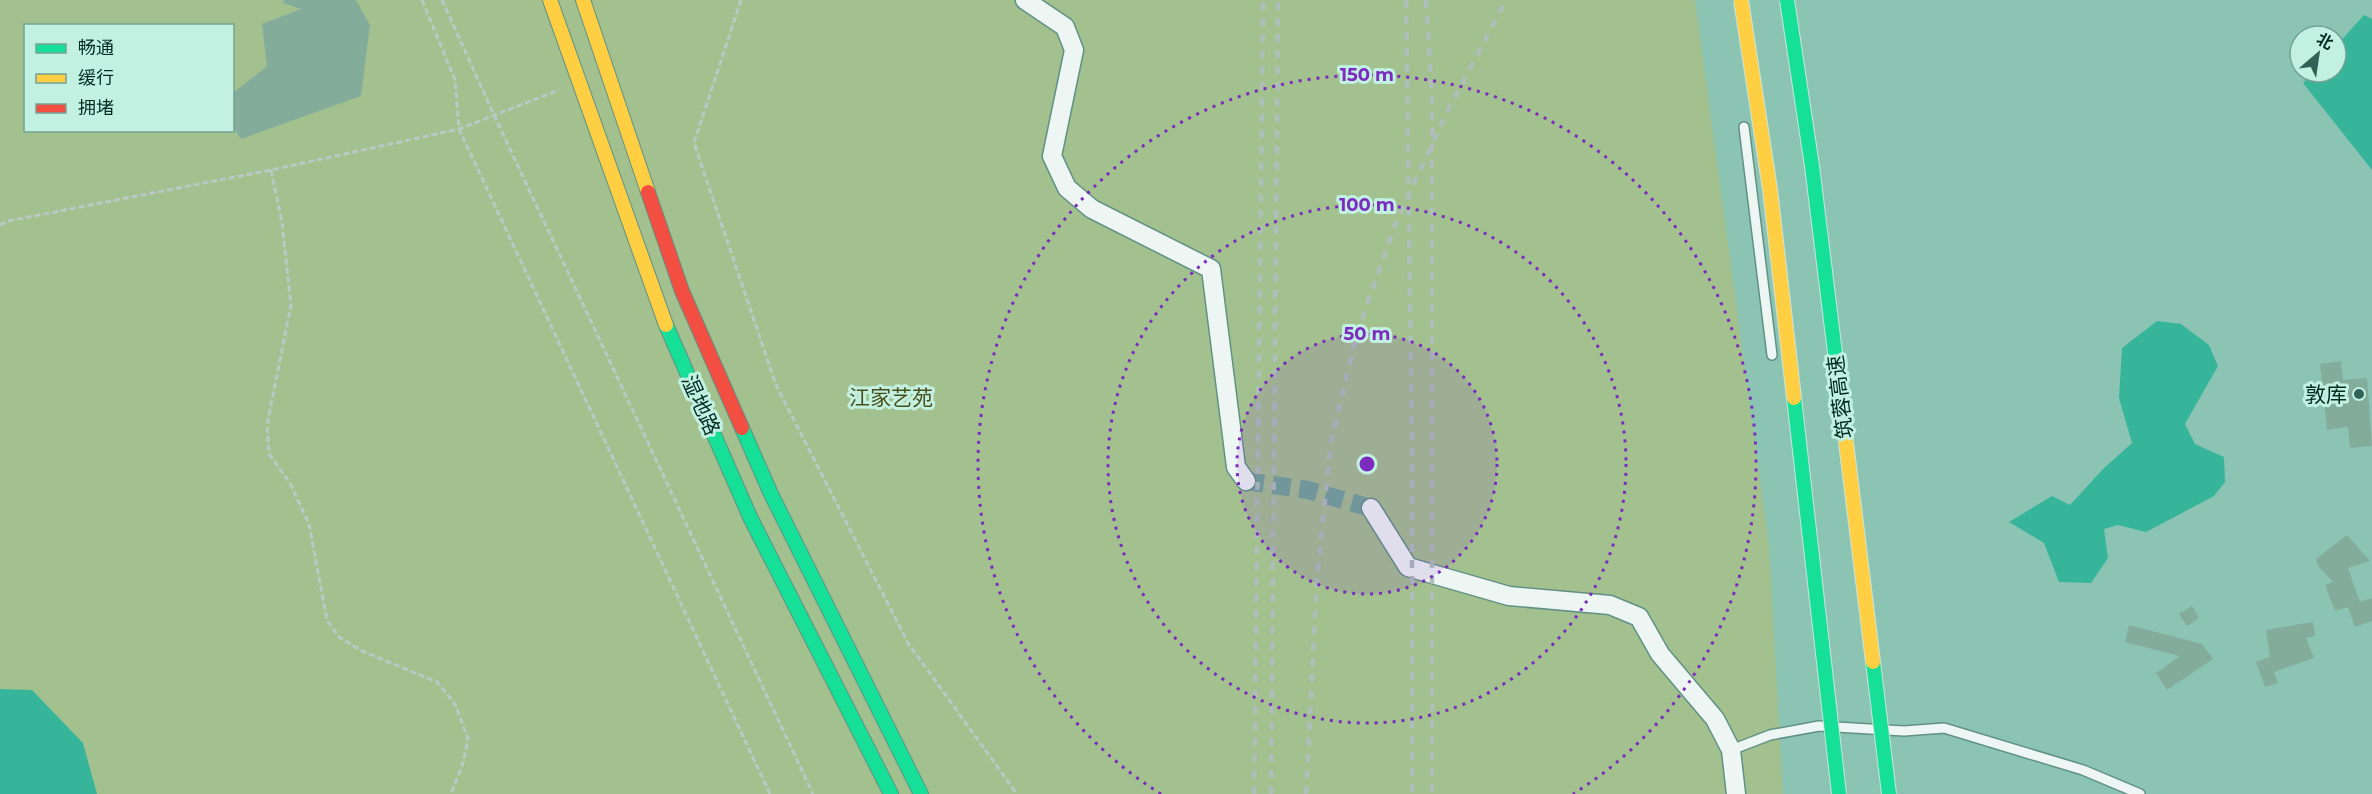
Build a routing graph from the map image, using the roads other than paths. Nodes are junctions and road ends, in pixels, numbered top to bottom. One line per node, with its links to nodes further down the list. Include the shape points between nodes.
1 (550, 0): 14 (main road, 湿地路, via 670,335 750,517)
2 (583, 0): 15 (main road, 湿地路, via 682,291 771,494)
3 (1025, 0): 8 (street, via 1065,27 1074,50 1052,156 1067,188 1092,210 1211,269 1236,467)
4 (1741, 0): 17 (main road, bridge, via 1770,189)
5 (1787, 0): 18 (main road, 筑蓉高速, bridge, via 1812,166)
6 (1743, 122): 7 (lane)
7 (1774, 369)
8 (1246, 481)
9 (1371, 508): 13 (street, via 1408,567 1509,596 1610,605 1640,617 1660,654 1715,719)
10 (1817, 715): 11 (lane)
11 (1819, 726): 12 (lane); 13 (lane, via 1770,735); 19 (lane, via 1944,729 2083,770)
12 (1820, 738)
13 (1731, 750): 16 (street)
14 (891, 794)
15 (921, 794)
16 (1736, 794)
17 (1839, 794)
18 (1889, 794)
19 (2140, 794)

